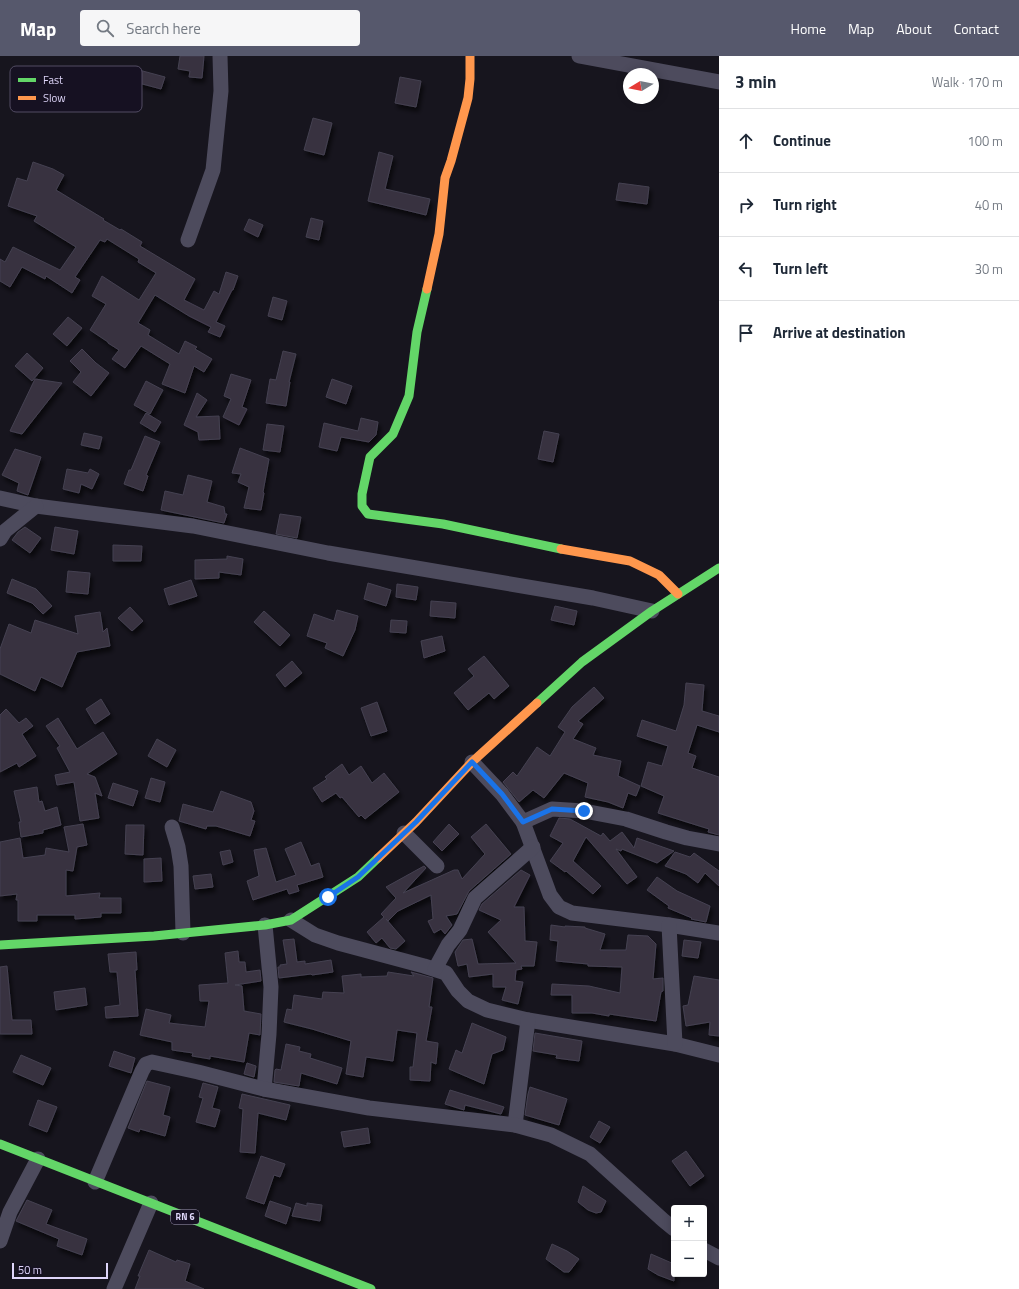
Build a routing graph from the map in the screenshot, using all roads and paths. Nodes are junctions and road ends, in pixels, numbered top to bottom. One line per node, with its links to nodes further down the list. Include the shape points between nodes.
1 (220, 56): 5 (street, via 221,91 213,170)
2 (470, 56): 10 (street, via 468,98 445,178 439,234 417,332 409,396 392,434 370,457 362,506 368,514 443,524 630,561 659,575)
3 (579, 56): 4 (street)
4 (719, 82)
5 (188, 240)
6 (0, 498): 7 (street)
7 (36, 506): 8 (street); 11 (street, via 192,526 336,554 593,598)
8 (0, 538)
9 (719, 568): 10 (street)
10 (678, 594): 11 (street)
11 (652, 611): 12 (street, via 582,662)
12 (472, 762): 13 (street, via 502,794); 15 (street)
13 (523, 822): 16 (street, via 552,809 584,811 626,819 673,834); 17 (street)
14 (172, 827): 22 (street, via 181,866)
15 (404, 833): 18 (street); 19 (street, via 358,877)
16 (719, 844)
17 (533, 847): 21 (street, via 550,895 559,907 572,913); 25 (street, via 475,898 460,930 448,945)
18 (437, 866)
19 (291, 920): 20 (street); 25 (street, via 315,935 338,943)
20 (265, 925): 22 (street); 29 (street, via 271,988)
21 (669, 925): 23 (street); 27 (street)
22 (183, 933): 24 (street)
23 (719, 933)
24 (0, 944)
25 (435, 969): 26 (street, via 446,973 468,1001 487,1010)
26 (528, 1020): 27 (street); 30 (street)
27 (675, 1044): 28 (street)
28 (719, 1055)
29 (264, 1089): 30 (street, via 369,1108); 33 (street, via 152,1062 146,1064)
30 (515, 1125): 35 (street, via 551,1135 590,1154)
31 (0, 1144): 32 (street, RN 6)
32 (38, 1159): 33 (street, RN 6); 36 (street, via 10,1212)
33 (95, 1182): 34 (street, RN 6)
34 (151, 1203): 39 (street); 40 (street, RN 6)
35 (671, 1226)
36 (0, 1241)
37 (707, 1252): 38 (street)
38 (719, 1258)
39 (114, 1289)
40 (371, 1289)

